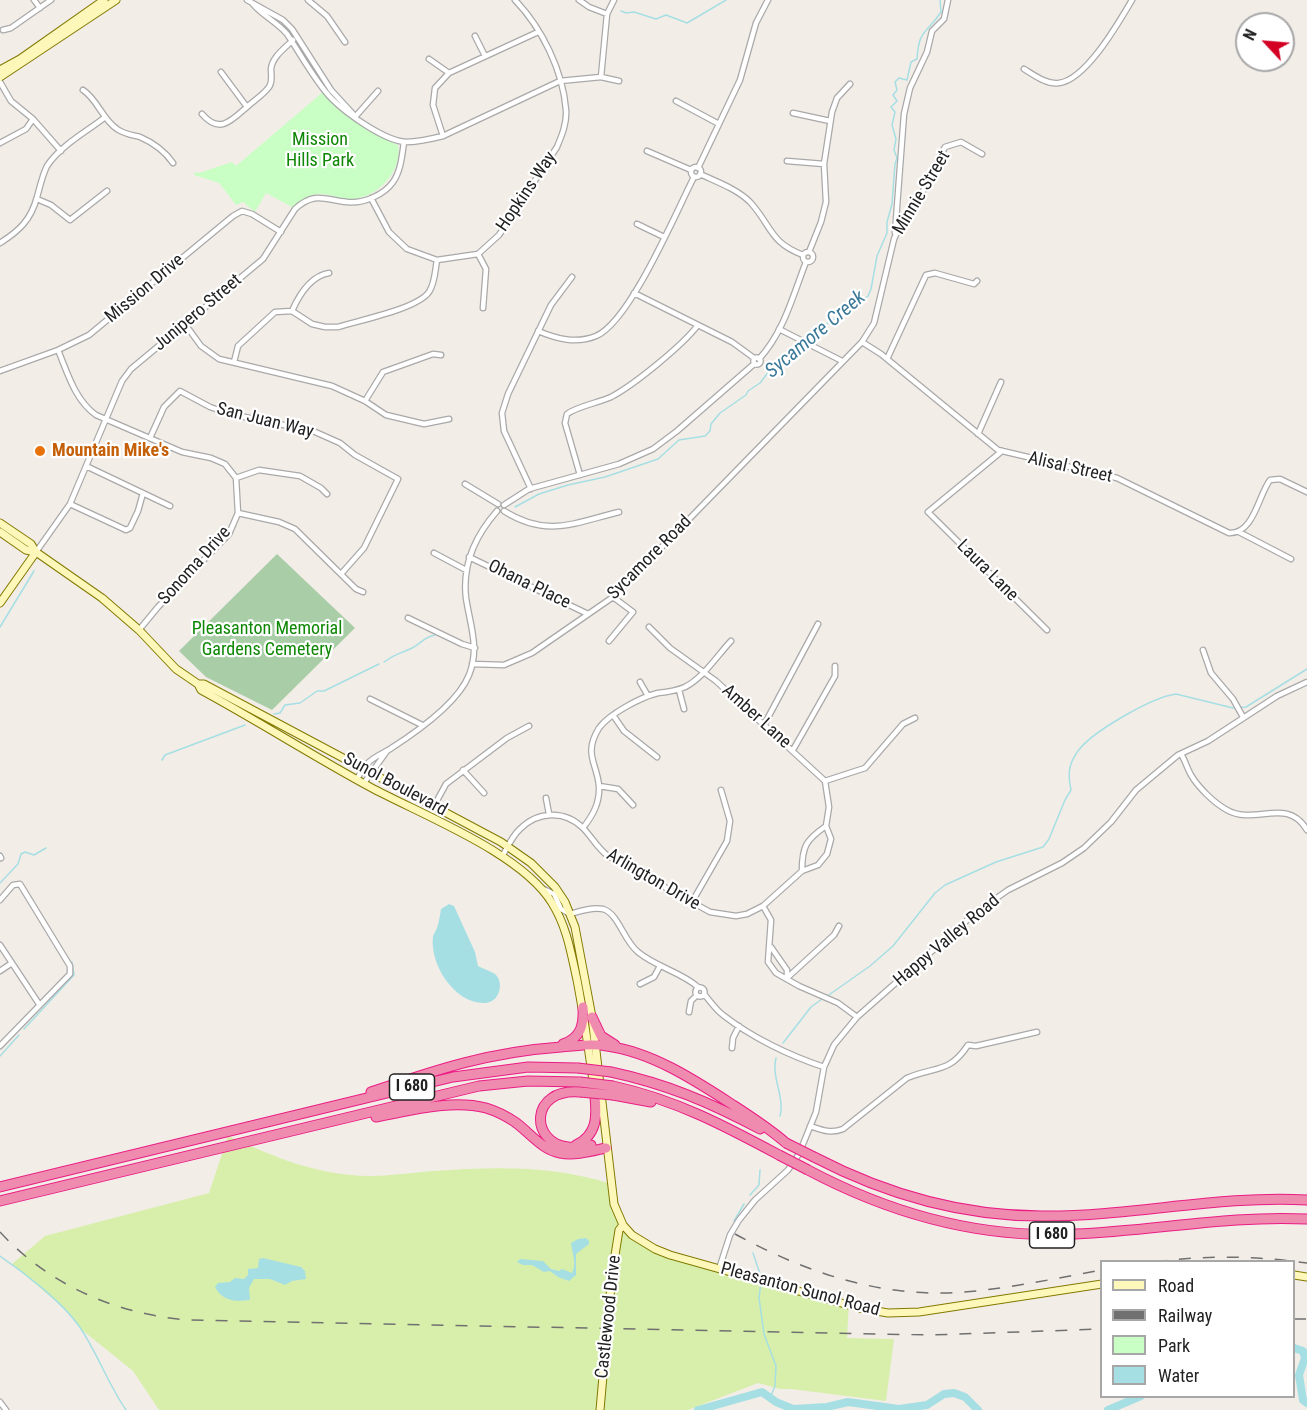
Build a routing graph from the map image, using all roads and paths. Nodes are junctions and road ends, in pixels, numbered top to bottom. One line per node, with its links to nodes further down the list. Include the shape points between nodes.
1 (34, 0): 15 (street)
2 (51, 0): 15 (street)
3 (104, 0): 14 (main road)
4 (116, 0): 14 (main road)
5 (247, 0): 13 (street)
6 (308, 0): 22 (street, via 327,16)
7 (515, 0): 18 (street, Hopkins Way)
8 (579, 0): 16 (street)
9 (614, 0): 16 (street)
10 (768, 0): 45 (street, via 756,23 740,80)
11 (948, 0): 64 (street, via 944,20 933,31 904,114)
12 (1132, 0): 25 (street, via 1109,39 1067,81 1050,83)
13 (254, 2): 19 (street, via 283,20); 21 (street)
14 (96, 6): 26 (main road); 29 (main road)
15 (40, 8): 17 (street)
16 (607, 14): 30 (street)
17 (3, 30)
18 (538, 32): 23 (street); 31 (street, Hopkins Way)
19 (297, 36): 21 (street); 41 (street, via 331,90)
20 (475, 36): 23 (street)
21 (292, 41): 38 (street, via 275,58 268,88); 41 (street, via 331,98)
22 (345, 42)
23 (485, 56): 28 (street)
24 (429, 59): 28 (street)
25 (1024, 69)
26 (0, 70)
27 (221, 72): 38 (street)
28 (449, 73): 46 (street, via 435,88 433,105)
29 (0, 77)
30 (601, 77): 31 (street); 32 (street)
31 (560, 81): 46 (street); 67 (street, Hopkins Way, via 566,111 557,147 499,235)
32 (620, 81)
33 (0, 82): 43 (street, via 11,101)
34 (850, 84): 44 (street, via 837,98)
35 (83, 90): 42 (street)
36 (378, 91): 41 (street)
37 (676, 101): 45 (street)
38 (246, 107): 40 (street, via 223,124 215,124)
39 (793, 113): 44 (street)
40 (202, 114)
41 (355, 117): 47 (street)
42 (104, 118): 49 (street); 53 (street, via 117,129 156,145)
43 (33, 119): 48 (street, via 26,129); 49 (street)
44 (830, 121): 54 (street)
45 (719, 124): 56 (street)
46 (443, 136): 47 (street)
47 (404, 142): 59 (street, via 392,184)
48 (0, 143)
49 (61, 151): 60 (street, via 47,167)
50 (647, 151): 55 (street)
51 (982, 154): 64 (street, Minnie Street, via 961,142 945,147)
52 (787, 161): 54 (street)
53 (173, 163)
54 (824, 164): 66 (street, via 826,202)
55 (691, 170): 56 (street); 57 (street)
56 (699, 171): 57 (street); 68 (street, via 737,192 781,244)
57 (694, 177): 63 (street)
58 (107, 191): 60 (street, via 70,220 51,204)
59 (371, 198): 62 (street, Junipero Street, via 361,202 309,199 295,209); 69 (street, via 397,241)
60 (37, 199): 65 (street, via 19,231)
61 (637, 224): 63 (street)
62 (281, 232): 77 (street, Junipero Street, via 263,259); 82 (street, Mission Drive, via 246,211 233,216 89,335)
63 (664, 237): 74 (street)
64 (894, 239): 81 (street, Minnie Street, via 874,323)
65 (0, 243)
66 (809, 252): 68 (street); 70 (street, via 812,259)
67 (478, 254): 69 (street); 75 (street, via 486,269)
68 (803, 255): 70 (street)
69 (437, 260): 76 (street, via 433,284 416,304 338,327 312,324)
70 (806, 262): 79 (street)
71 (329, 273): 76 (street, via 321,274 307,286)
72 (572, 277): 80 (street, via 555,297)
73 (977, 281): 84 (street, via 974,284 935,273 926,275)
74 (634, 293): 78 (street); 80 (street, via 620,316 603,333 570,341)
75 (483, 309)
76 (292, 311): 87 (street, via 275,312 238,346)
77 (185, 324): 87 (street, via 201,346 219,359); 92 (street, Junipero Street, via 131,369)
78 (698, 325): 85 (street, via 732,342); 97 (street, via 626,388 567,414)
79 (779, 329): 85 (street, via 768,349); 86 (street)
80 (538, 331): 100 (street, via 502,413 504,431)
81 (862, 342): 84 (street, Alisal Street); 86 (street, Sycamore Road)
82 (58, 350): 88 (street, Mission Drive); 92 (street, via 87,409)
83 (441, 355): 90 (street, via 433,354 383,372)
84 (887, 359): 93 (street, Alisal Street)
85 (756, 360): 97 (street, via 653,449 620,464)
86 (842, 361): 121 (street, Sycamore Road)
87 (234, 362): 90 (street, via 332,386)
88 (0, 371)
89 (1001, 382): 93 (street)
90 (364, 401): 91 (street, via 386,415 424,424)
91 (449, 419)
92 (105, 420): 94 (street); 96 (street, Junipero Street)
93 (978, 435): 95 (street, Alisal Street)
94 (150, 438): 98 (street, via 225,464); 119 (street, San Juan Way, via 164,407 180,391 230,414 312,431 340,443 398,479 364,548)
95 (1002, 451): 113 (street, Alisal Street, via 1117,478 1220,530); 128 (street, Laura Lane, via 928,512)
96 (86, 466): 102 (street); 104 (street, Junipero Street)
97 (580, 475): 100 (street)
98 (236, 478): 103 (street, via 259,470 300,476); 110 (street, Sonoma Drive)
99 (465, 484): 105 (street)
100 (531, 489): 107 (street)
101 (1307, 492): 113 (street, via 1280,479 1270,480 1250,520)
102 (143, 493): 104 (street, via 138,512 126,530); 106 (street)
103 (327, 494)
104 (70, 504): 114 (street, Junipero Street)
105 (498, 504): 107 (street); 108 (street)
106 (170, 506)
107 (504, 508): 108 (street); 109 (street, via 520,521 556,527)
108 (497, 511): 116 (street, via 481,531)
109 (619, 512)
110 (238, 513): 119 (street, via 296,529); 127 (street, Sonoma Drive, via 229,534)
111 (0, 523): 114 (main road, Sunol Boulevard, via 31,544)
112 (0, 532): 114 (main road, Sunol Boulevard, via 26,550)
113 (1239, 532): 117 (street, Alisal Street)
114 (36, 552): 122 (main road); 127 (main road, Sunol Boulevard, via 94,591)
115 (434, 553): 118 (street)
116 (469, 556): 118 (street); 123 (street, Ohana Place)
117 (1291, 559)
118 (466, 570): 131 (street)
119 (341, 574): 120 (street)
120 (363, 592)
121 (613, 597): 123 (street, Sycamore Road); 129 (street, via 633,612)
122 (0, 603)
123 (588, 614): 133 (street, Sycamore Road, via 524,657 504,665)
124 (408, 618): 131 (street)
125 (818, 624): 149 (street)
126 (649, 627): 135 (street, Amber Lane, via 670,648)
127 (139, 630): 138 (main road, Sunol Boulevard, via 176,669)
128 (1047, 630)
129 (609, 640)
130 (731, 641): 135 (street)
131 (474, 648): 133 (street)
132 (1203, 650): 146 (street, via 1211,673)
133 (472, 664): 148 (street, via 462,689)
134 (835, 666): 151 (street, via 835,675)
135 (704, 671): 139 (street); 149 (street, Amber Lane)
136 (640, 682): 140 (street)
137 (1307, 682): 146 (street, Happy Valley Road)
138 (198, 684): 142 (main road, Sunol Boulevard); 144 (main road, Sunol Boulevard)
139 (679, 690): 140 (street); 143 (street)
140 (648, 696): 145 (street)
141 (370, 699): 148 (street)
142 (220, 701): 144 (main road, via 250,714); 158 (main road, Sunol Boulevard)
143 (684, 709)
144 (255, 711): 155 (main road, Sunol Boulevard)
145 (612, 715): 154 (street, via 624,731); 161 (street, via 592,745 591,757)
146 (1243, 717): 153 (street, Happy Valley Road)
147 (915, 718): 159 (street, via 903,724 865,768)
148 (422, 725): 152 (street)
149 (765, 725): 151 (street, Amber Lane)
150 (529, 726): 156 (street)
151 (793, 750): 159 (street, Amber Lane)
152 (387, 751): 155 (street, via 367,762); 157 (street)
153 (1181, 754): 170 (street, via 1196,782 1227,810 1243,815 1293,815); 194 (street, Happy Valley Road, via 1136,790 1084,848 1008,890 974,914)
154 (657, 757)
155 (363, 769): 157 (main road, Sunol Boulevard); 158 (street)
156 (463, 770): 163 (street); 166 (street, via 446,784)
157 (372, 774): 160 (street); 166 (main road, Sunol Boulevard)
158 (357, 779): 160 (main road, Sunol Boulevard)
159 (825, 781): 168 (street, via 829,807)
160 (364, 783): 172 (main road, Sunol Boulevard)
161 (599, 786): 165 (street, via 618,789); 169 (street, via 597,807)
162 (721, 790): 176 (street, via 730,821 727,841)
163 (484, 793)
164 (546, 798): 167 (street)
165 (633, 805)
166 (434, 806): 171 (main road, Sunol Boulevard)
167 (549, 814): 169 (street, Arlington Drive, via 564,816); 171 (street, via 529,821)
168 (826, 826): 173 (street, via 806,843); 173 (street, via 831,839 827,854 818,865)
169 (583, 828): 176 (street, Arlington Drive, via 608,856)
170 (1307, 830)
171 (508, 846): 172 (street); 178 (main road, Sunol Boulevard, via 546,877)
172 (502, 857): 174 (main road, Sunol Boulevard)
173 (802, 871): 177 (street)
174 (541, 888): 178 (street, Sunol Boulevard, via 554,894 561,909); 191 (main road, Sunol Boulevard, via 566,931)
175 (0, 900): 190 (street, via 13,885 20,884 70,966 70,974)
176 (692, 902): 177 (street, Arlington Drive, via 710,912 736,916)
177 (763, 906): 181 (street, via 771,920)
178 (570, 914): 183 (street, via 604,909 617,919 624,936 637,951); 193 (main road, Sunol Boulevard, via 579,940)
179 (839, 926): 185 (street)
180 (0, 945): 182 (street)
181 (770, 946): 185 (street, via 787,970); 185 (street, via 768,962 776,973)
182 (12, 963): 184 (street); 190 (street)
183 (660, 966): 186 (street, via 654,977); 187 (street)
184 (0, 971)
185 (787, 978): 194 (street)
186 (640, 984)
187 (698, 987): 188 (street, via 704,989); 189 (street)
188 (704, 994): 189 (street); 195 (street, via 721,1014)
189 (697, 995): 192 (street)
190 (39, 1004): 197 (street)
191 (583, 1008): 198 (main road, Sunol Boulevard); 199 (highway, via 579,1035)
192 (689, 1011)
193 (592, 1017): 198 (main road, Sunol Boulevard); 201 (highway, via 606,1041)
194 (857, 1017): 202 (street, Happy Valley Road, via 834,1045)
195 (740, 1026): 200 (street); 202 (street, via 789,1054)
196 (1037, 1032): 207 (street, via 969,1045 946,1067 907,1078 843,1129 830,1132)
197 (0, 1046)
198 (592, 1046): 199 (highway); 201 (highway, via 610,1046); 204 (main road, Sunol Boulevard); 209 (main road, Sunol Boulevard)
199 (552, 1048): 205 (highway, via 454,1064)
200 (732, 1048)
201 (647, 1058): 208 (highway, via 702,1085)
202 (824, 1067): 207 (street, Happy Valley Road)
203 (580, 1087): 206 (highway, I 680, via 528,1081 479,1086); 210 (highway, via 556,1094 541,1112 546,1136); 214 (highway, I 680, bridge, via 613,1091 718,1122 858,1195 963,1227 1076,1234 1244,1219)
204 (595, 1097): 209 (main road, Sunol Boulevard); 210 (highway, via 594,1129 583,1141)
205 (309, 1113): 208 (highway, I 680, bridge, via 478,1072 578,1068 656,1082 703,1100); 211 (highway, I 680)
206 (349, 1118): 209 (highway, via 471,1105 505,1116 545,1147 560,1153); 213 (highway, I 680)
207 (810, 1126): 216 (street, Happy Valley Road, via 788,1170 739,1220)
208 (786, 1143): 212 (highway, I 680, bridge, via 863,1181 906,1196 993,1214 1066,1216 1243,1199)
209 (606, 1145): 210 (highway); 215 (main road, via 614,1204)
210 (568, 1147)
211 (0, 1187)
212 (1307, 1200)
213 (0, 1201)
214 (1307, 1219)
215 (623, 1225): 216 (main road, Pleasanton Sunol Road, via 655,1249); 220 (main road, Castlewood Drive, via 612,1274)
216 (719, 1269): 217 (main road, Pleasanton Sunol Road, via 859,1308 904,1314)
217 (1100, 1284)
218 (0, 1402): 219 (street)
219 (6, 1410)
220 (600, 1410)

